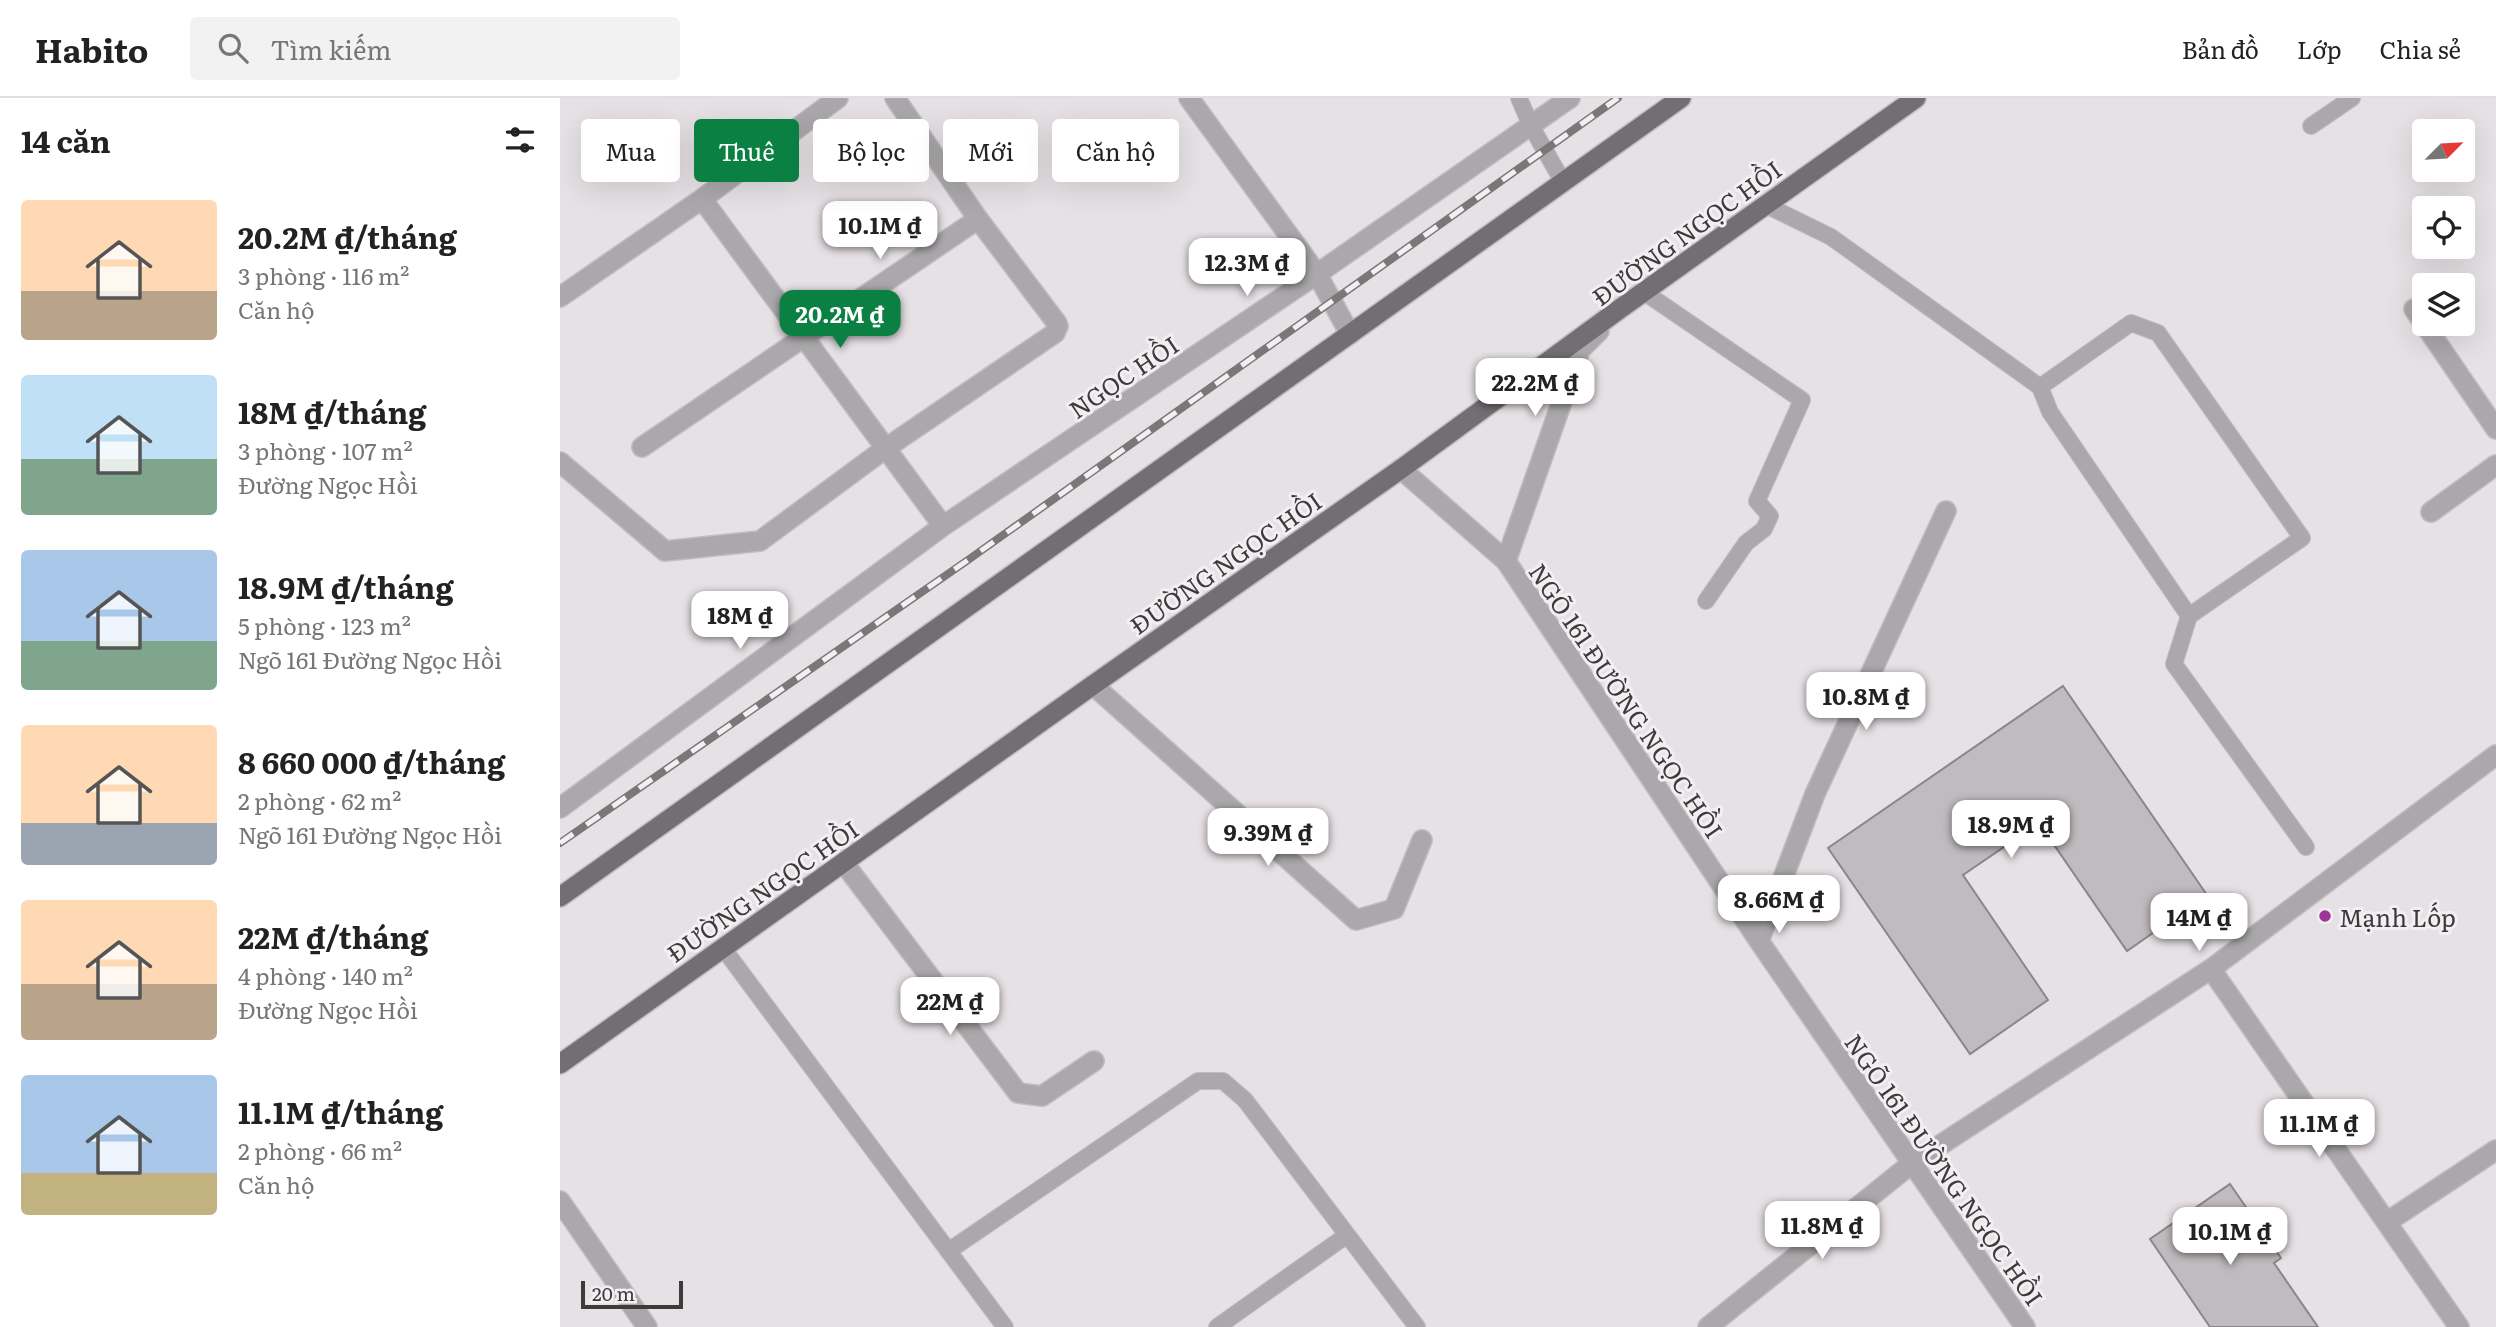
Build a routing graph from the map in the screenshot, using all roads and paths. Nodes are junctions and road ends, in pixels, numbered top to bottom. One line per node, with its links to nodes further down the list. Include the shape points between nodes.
1 (838, 98): 12 (street)
2 (895, 98): 14 (street)
3 (1189, 98): 15 (street)
4 (1519, 98): 9 (lane)
5 (1570, 98): 9 (street, NGỌC HỒI)
6 (1681, 98): 11 (highway)
7 (1916, 98): 13 (highway, ĐƯỜNG NGỌC HỒI)
8 (2352, 98): 10 (lane)
9 (1531, 126): 11 (lane); 15 (street, NGỌC HỒI)
10 (2311, 126)
11 (1563, 182): 19 (highway)
12 (702, 199): 17 (street); 20 (street)
13 (1766, 205): 16 (highway, ĐƯỜNG NGỌC HỒI); 22 (lane, via 1831,237)
14 (978, 219): 20 (street); 25 (street, via 1057,329)
15 (1317, 274): 19 (street); 31 (street, NGỌC HỒI)
16 (1644, 292): 18 (highway, ĐƯỜNG NGỌC HỒI); 33 (lane, via 1802,400 1757,501 1770,516 1764,529 1746,543)
17 (560, 297)
18 (1621, 308): 28 (highway, ĐƯỜNG NGỌC HỒI); 32 (street, via 1580,350)
19 (1350, 334): 41 (highway)
20 (804, 336): 24 (street); 25 (street)
21 (2432, 336): 23 (street)
22 (2040, 387): 34 (lane, via 2049,412); 34 (lane, via 2131,323 2158,333 2302,538)
23 (2496, 429)
24 (642, 447)
25 (886, 448): 26 (street, via 760,541 665,551); 31 (street)
26 (560, 462)
27 (2496, 465): 30 (street)
28 (1401, 469): 32 (street, NGÕ 161 ĐƯỜNG NGỌC HỒI); 35 (highway, ĐƯỜNG NGỌC HỒI)
29 (1946, 511): 42 (street, via 1815,794)
30 (2431, 512)
31 (943, 526): 37 (street, NGỌC HỒI)
32 (1506, 561): 42 (street, NGÕ 161 ĐƯỜNG NGỌC HỒI)
33 (1706, 601)
34 (2189, 616): 39 (lane, via 2174,664)
35 (1093, 685): 38 (street, via 1356,920 1394,909); 40 (highway, ĐƯỜNG NGỌC HỒI)
36 (2496, 755): 44 (street)
37 (560, 808)
38 (1422, 840)
39 (2306, 847)
40 (844, 862): 43 (highway, ĐƯỜNG NGỌC HỒI); 45 (street, via 1018,1093 1042,1096)
41 (560, 897)
42 (1759, 941): 48 (street, NGÕ 161 ĐƯỜNG NGỌC HỒI)
43 (723, 948): 46 (highway, ĐƯỜNG NGỌC HỒI); 52 (lane)
44 (2211, 969): 48 (street); 50 (street)
45 (1094, 1061)
46 (560, 1064)
47 (2496, 1150): 50 (street)
48 (1911, 1164): 57 (street); 58 (street, NGÕ 161 ĐƯỜNG NGỌC HỒI)
49 (560, 1201): 53 (street)
50 (2387, 1223): 59 (street)
51 (1347, 1235): 52 (lane, via 1245,1100 1223,1081 1198,1081); 55 (lane); 56 (lane)
52 (950, 1250): 54 (lane)
53 (647, 1327)
54 (1005, 1327)
55 (1217, 1327)
56 (1417, 1327)
57 (1708, 1327)
58 (2025, 1327)
59 (2459, 1327)

